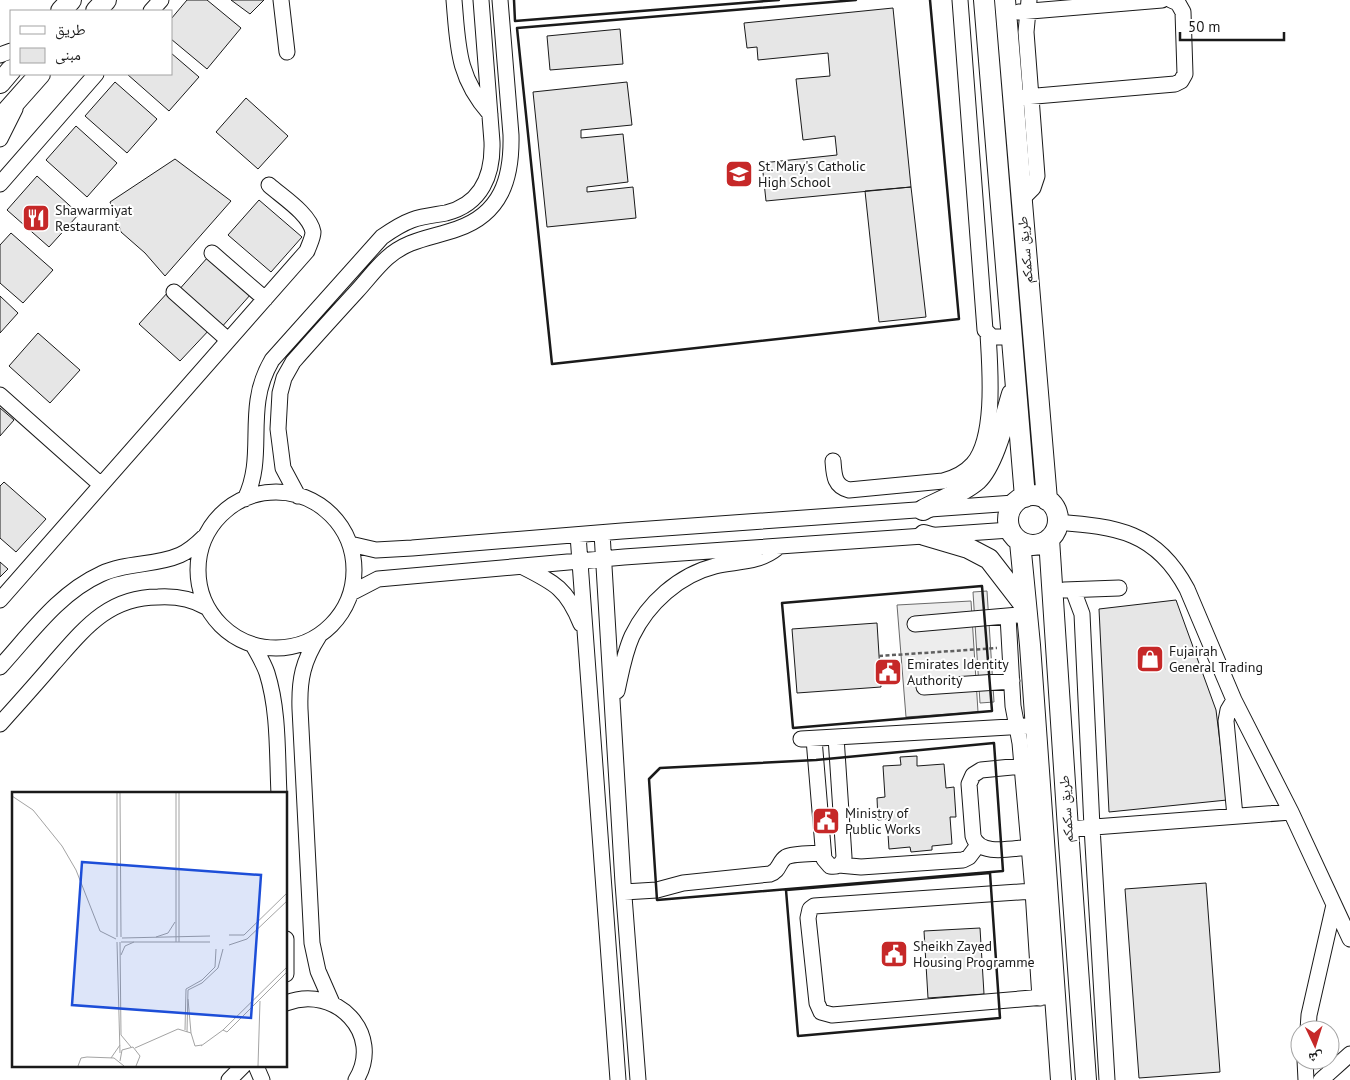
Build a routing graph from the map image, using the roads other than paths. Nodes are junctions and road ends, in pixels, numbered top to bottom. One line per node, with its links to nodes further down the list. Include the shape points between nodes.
1 (71, 0): 14 (main road)
2 (106, 0): 15 (main road)
3 (161, 0): 16 (street)
4 (281, 0): 17 (street)
5 (454, 0): 24 (street, via 461,65 472,90)
6 (481, 0): 24 (street)
7 (500, 0): 39 (street, via 512,154 506,183 495,203 477,219 457,229 409,243 387,258 293,362 280,392 278,429 283,468)
8 (960, 0): 32 (street)
9 (984, 0): 33 (main road, طريق سكمكم)
10 (1162, 0): 13 (street)
11 (1171, 0): 23 (street, via 1178,3 1182,12 1185,67 1185,74 1175,84)
12 (1005, 6): 13 (street); 23 (main road, طريق سكمكم)
13 (1029, 6): 23 (street)
14 (62, 10)
15 (97, 10)
16 (152, 10)
17 (286, 52)
18 (10, 71): 21 (main road)
19 (39, 75): 22 (main road)
20 (95, 75): 27 (street)
21 (0, 83)
22 (24, 92): 25 (main road); 26 (street)
23 (1022, 97): 42 (main road, طريق سكمكم, via 1021,200)
24 (490, 114): 40 (street, via 492,164 477,195 458,208 413,219 382,237 272,360 258,400 254,478)
25 (0, 119)
26 (0, 138)
27 (0, 184)
28 (268, 185): 31 (street, via 301,212 313,233 307,251)
29 (212, 253): 31 (street)
30 (174, 292): 34 (street)
31 (265, 299): 34 (street)
32 (988, 334): 33 (street); 37 (street, via 989,412 979,455 968,469 943,481 849,490 835,480)
33 (1011, 337): 35 (main road, طريق سكمكم)
34 (228, 340): 38 (street)
35 (1015, 385): 41 (main road, طريق سكمكم); 43 (main road, via 982,475 970,485)
36 (0, 395): 38 (street)
37 (833, 461)
38 (101, 485): 59 (street)
39 (298, 496): 40 (street, via 271,492); 50 (street, via 320,506 338,523)
40 (245, 499): 47 (street, via 222,514)
41 (1020, 500): 42 (main road, via 1036,496); 43 (street); 49 (main road, via 1008,514)
42 (1047, 500): 44 (main road, via 1055,510)
43 (922, 510): 45 (street)
44 (1053, 530): 49 (main road, via 1038,544 1032,545); 57 (main road, طريق سكمكم); 69 (street, via 1093,525 1122,531 1161,553 1187,589)
45 (602, 533): 46 (street); 52 (street)
46 (578, 535): 50 (street, via 383,549 365,549); 53 (street)
47 (206, 536): 60 (street, via 197,571); 66 (street, via 175,557 121,567 86,581 57,604)
48 (924, 536): 49 (street); 51 (street); 61 (main road, via 968,548 989,559)
49 (1015, 536): 61 (main road, طريق سكمكم)
50 (350, 544): 58 (street, via 354,569)
51 (780, 546): 52 (street); 70 (street, via 762,557 715,566 693,574 656,601 638,624 627,649)
52 (604, 559): 53 (street); 70 (street)
53 (580, 561): 54 (street); 64 (street)
54 (523, 566): 58 (street, via 378,579); 64 (street, via 565,593)
55 (1119, 588): 56 (street)
56 (1073, 590): 57 (street); 78 (street, via 1082,614)
57 (1052, 591): 79 (main road, طريق سكمكم)
58 (351, 593): 63 (street, via 333,624)
59 (0, 600)
60 (206, 607): 65 (street, via 226,630); 71 (street, via 184,599 149,597 120,603 107,610 83,630)
61 (1021, 614): 62 (street); 67 (street, via 1010,647); 72 (main road, طريق سكمكم)
62 (915, 624)
63 (319, 636): 65 (street, via 280,648); 90 (street, via 303,669 300,709 312,943 318,971)
64 (586, 637): 98 (street)
65 (253, 645): 75 (street, via 267,672 271,691)
66 (0, 667)
67 (1012, 681): 68 (street); 72 (street, via 1014,713)
68 (924, 687)
69 (1234, 700): 76 (street); 77 (street, via 1226,720)
70 (613, 710): 84 (street)
71 (0, 724)
72 (1027, 727): 73 (street); 74 (street, via 1020,738); 88 (main road, طريق سكمكم)
73 (836, 737): 82 (street, via 808,739); 83 (street, via 844,854)
74 (1022, 766): 80 (street, via 981,770 973,775 970,788 973,836); 81 (street)
75 (279, 792)
76 (1291, 812): 77 (street); 86 (street)
77 (1235, 816): 78 (street)
78 (1092, 827): 79 (street); 102 (street)
79 (1068, 829): 101 (main road, طريق سكمكم)
80 (978, 845): 81 (street, via 1001,849); 83 (street, via 969,858 956,861 861,867)
81 (1030, 847): 85 (street)
82 (823, 853): 83 (street, via 826,863); 84 (street, via 790,856 770,874 683,883 656,890)
83 (839, 865)
84 (624, 887): 99 (street)
85 (1033, 891): 88 (street); 88 (street, via 819,904 810,909 808,918 817,1003 826,1015)
86 (1334, 905): 87 (street); 91 (street)
87 (1350, 939)
88 (1048, 997): 100 (main road, طريق سكمكم)
89 (288, 1002): 90 (street, via 308,998)
90 (332, 1003): 97 (street, via 351,1018 362,1040 364,1052)
91 (1309, 1020)
92 (1350, 1054): 103 (street)
93 (241, 1068): 95 (street)
94 (257, 1068): 96 (street)
95 (229, 1080)
96 (262, 1080)
97 (356, 1080)
98 (618, 1080)
99 (638, 1080)
100 (1061, 1080)
101 (1086, 1080)
102 (1108, 1080)
103 (1321, 1080)

